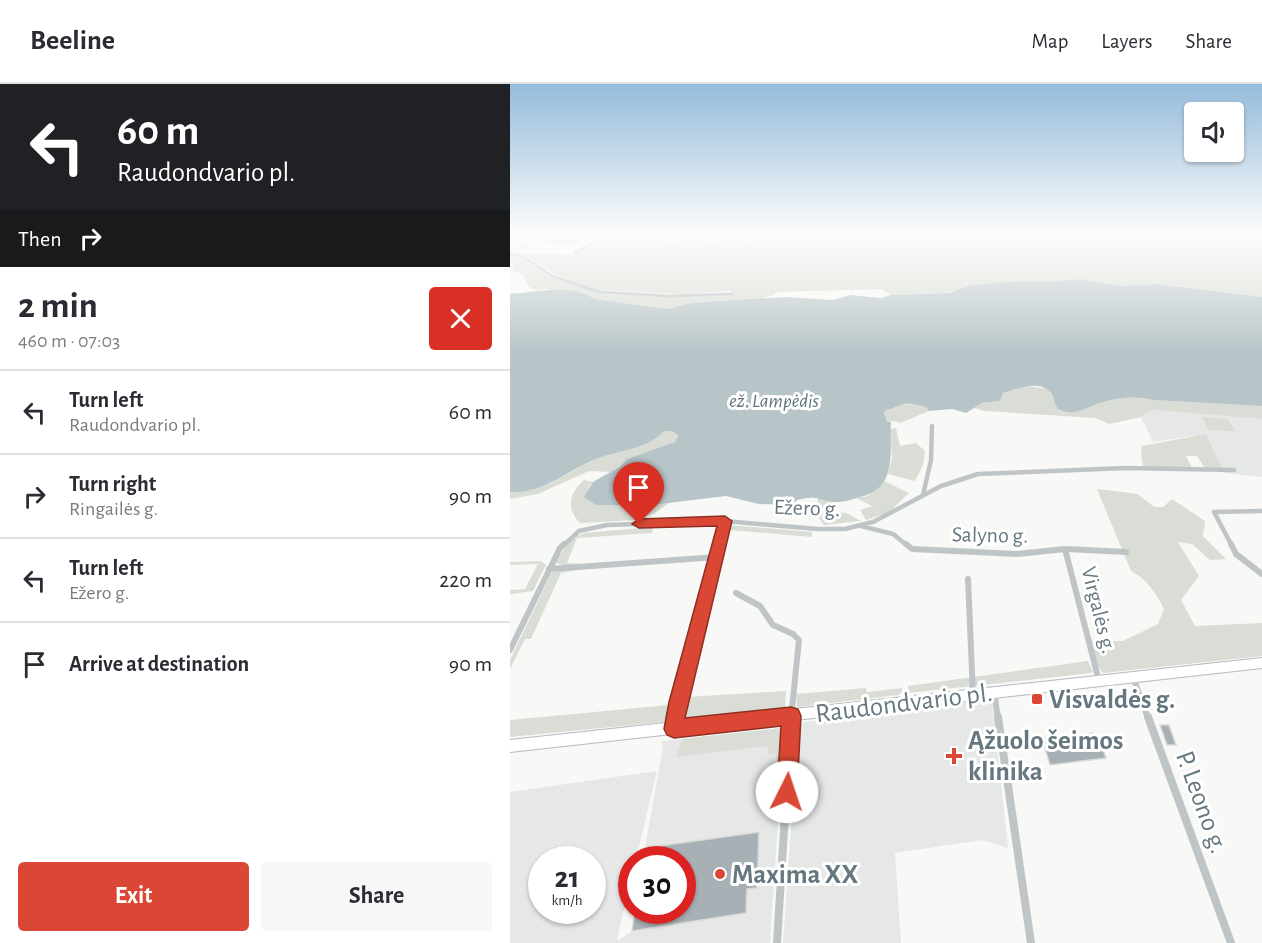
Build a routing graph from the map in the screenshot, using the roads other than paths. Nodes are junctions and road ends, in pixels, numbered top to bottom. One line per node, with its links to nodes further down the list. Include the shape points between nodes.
1 (548, 273): 2 (street, via 599,292)
2 (732, 294)
3 (932, 426): 5 (street, via 931,460)
4 (1234, 470): 5 (street, Ežero g., via 1126,468 978,474)
5 (923, 495): 8 (street, Ežero g.)
6 (1262, 511): 13 (street, via 1214,512 1236,554)
7 (725, 521): 8 (street, Ežero g., via 831,529); 11 (street); 12 (street, Ežero g., via 586,528 564,542)
8 (860, 526): 9 (street, Salyno g., via 893,534 912,549 1017,554)
9 (1065, 549): 10 (street, Salyno g.); 19 (street, Virgalės g.)
10 (1126, 552)
11 (717, 557): 12 (street); 23 (street)
12 (549, 569): 16 (street, Ežero g.)
13 (1262, 574)
14 (968, 579): 21 (street)
15 (736, 593): 22 (street, via 760,606 773,625 799,640)
16 (510, 650)
17 (1262, 663): 18 (main road, Raudondvario pl.)
18 (1132, 677): 19 (main road, Raudondvario pl.); 27 (street, P. Leono g.)
19 (1099, 681): 20 (main road, Raudondvario pl.)
20 (994, 692): 21 (main road, Raudondvario pl.); 26 (street)
21 (973, 695): 22 (main road, Raudondvario pl.)
22 (791, 716): 23 (main road, Raudondvario pl.); 25 (street)
23 (674, 729): 24 (main road, Raudondvario pl.)
24 (510, 746)
25 (777, 943)
26 (1031, 943)
27 (1231, 943)

